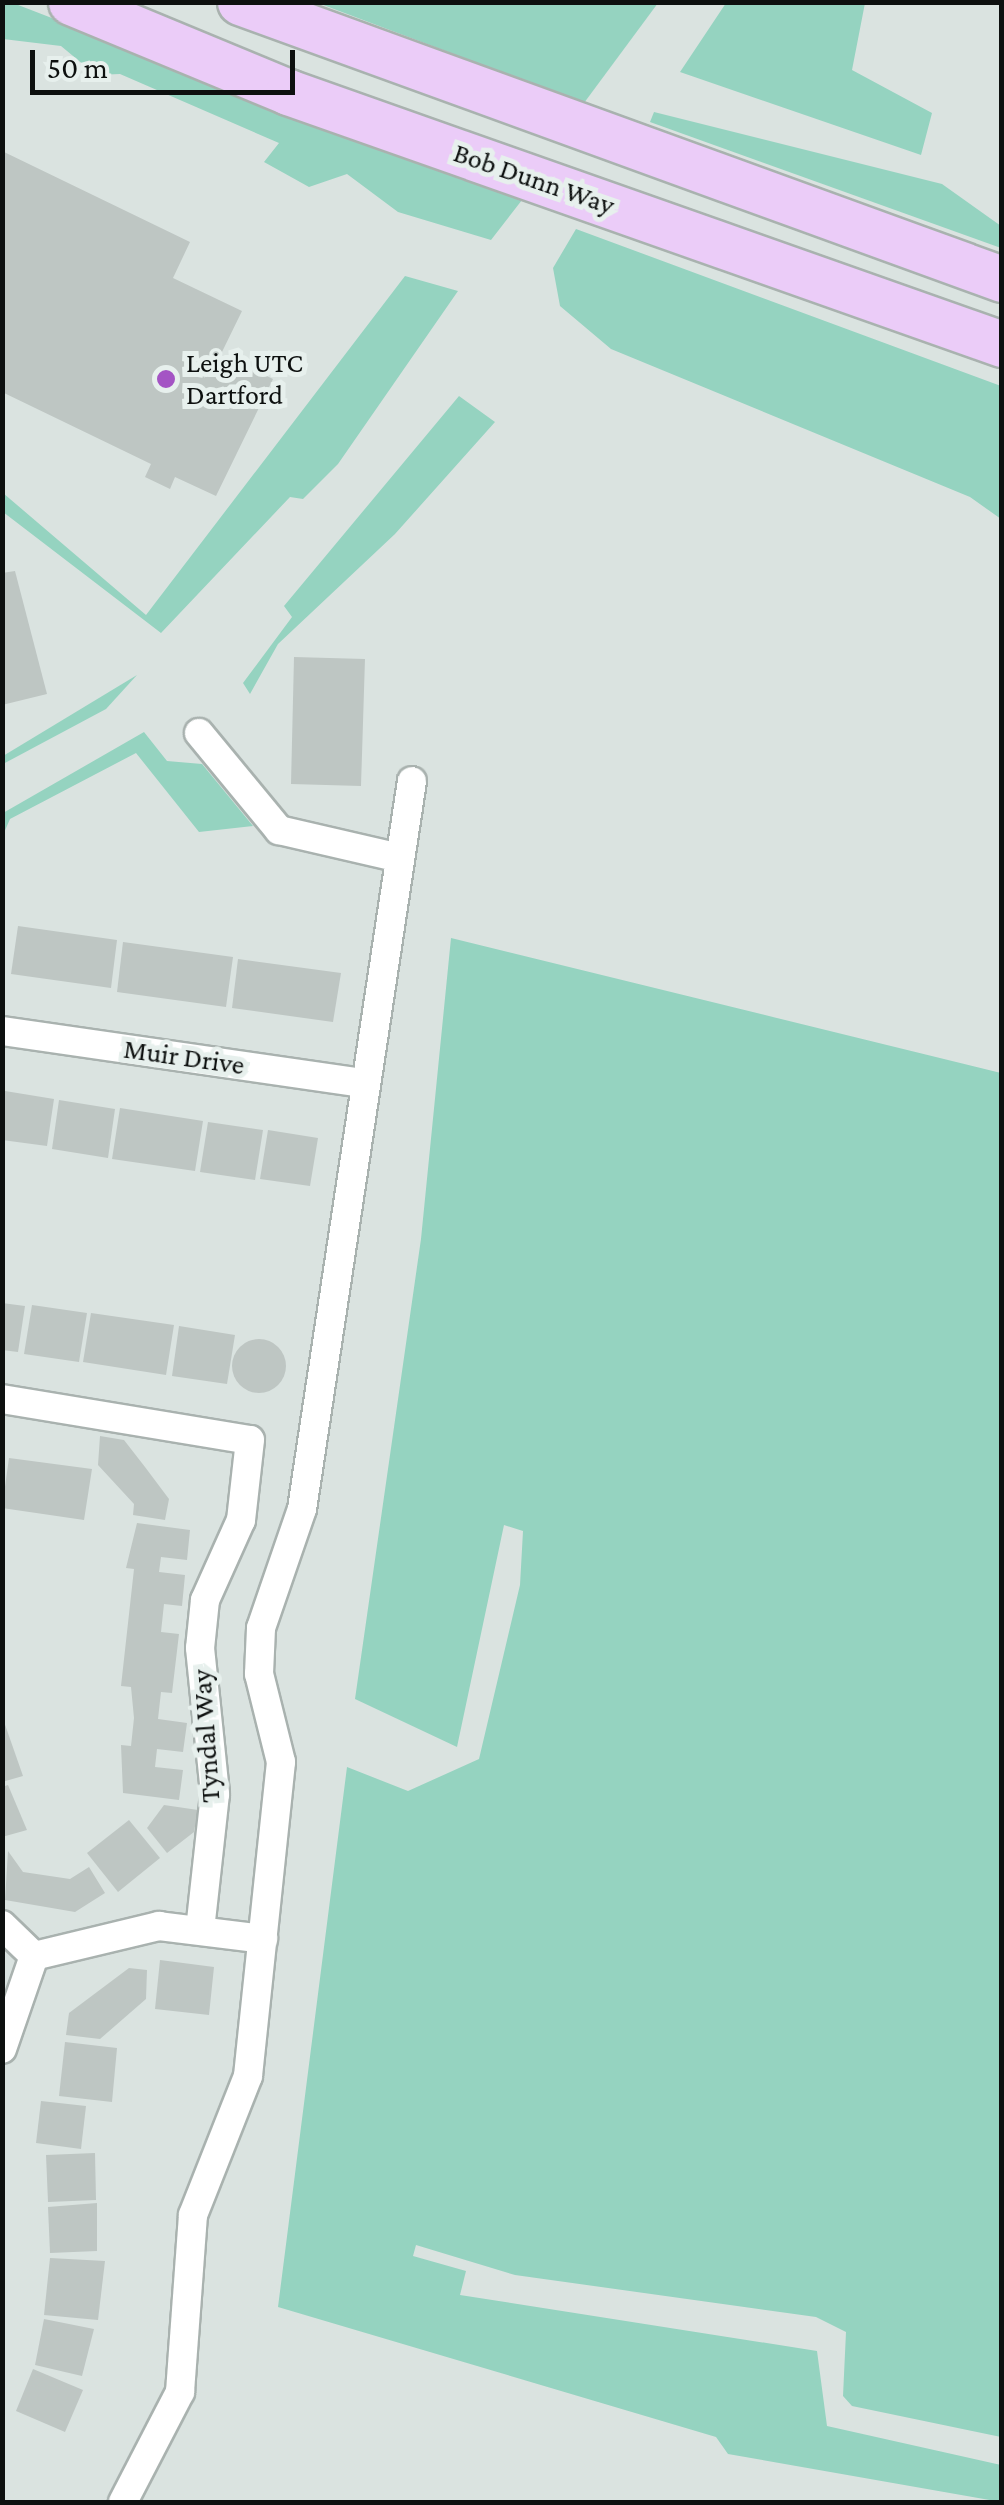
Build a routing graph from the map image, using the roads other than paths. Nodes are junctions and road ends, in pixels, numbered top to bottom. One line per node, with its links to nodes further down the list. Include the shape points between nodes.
1 (71, 2): 4 (main road, Bob Dunn Way, via 288,92)
2 (240, 2): 3 (main road)
3 (1002, 279)
4 (1002, 344)
5 (199, 733): 7 (street, via 279,830)
6 (412, 781): 7 (street)
7 (400, 858): 9 (street)
8 (2, 1031): 9 (street, Muir Drive)
9 (365, 1083): 13 (street, via 302,1510 261,1628 259,1674 281,1762)
10 (2, 1399): 12 (street, Tyndal Way, via 250,1440 241,1520 206,1600 200,1648 215,1794)
11 (2, 1925): 14 (street)
12 (200, 1930): 13 (street); 14 (street, via 123,1932)
13 (262, 1939): 16 (street, via 248,2076 194,2215 180,2392)
14 (34, 1956): 15 (street)
15 (2, 2049)
16 (123, 2502)

